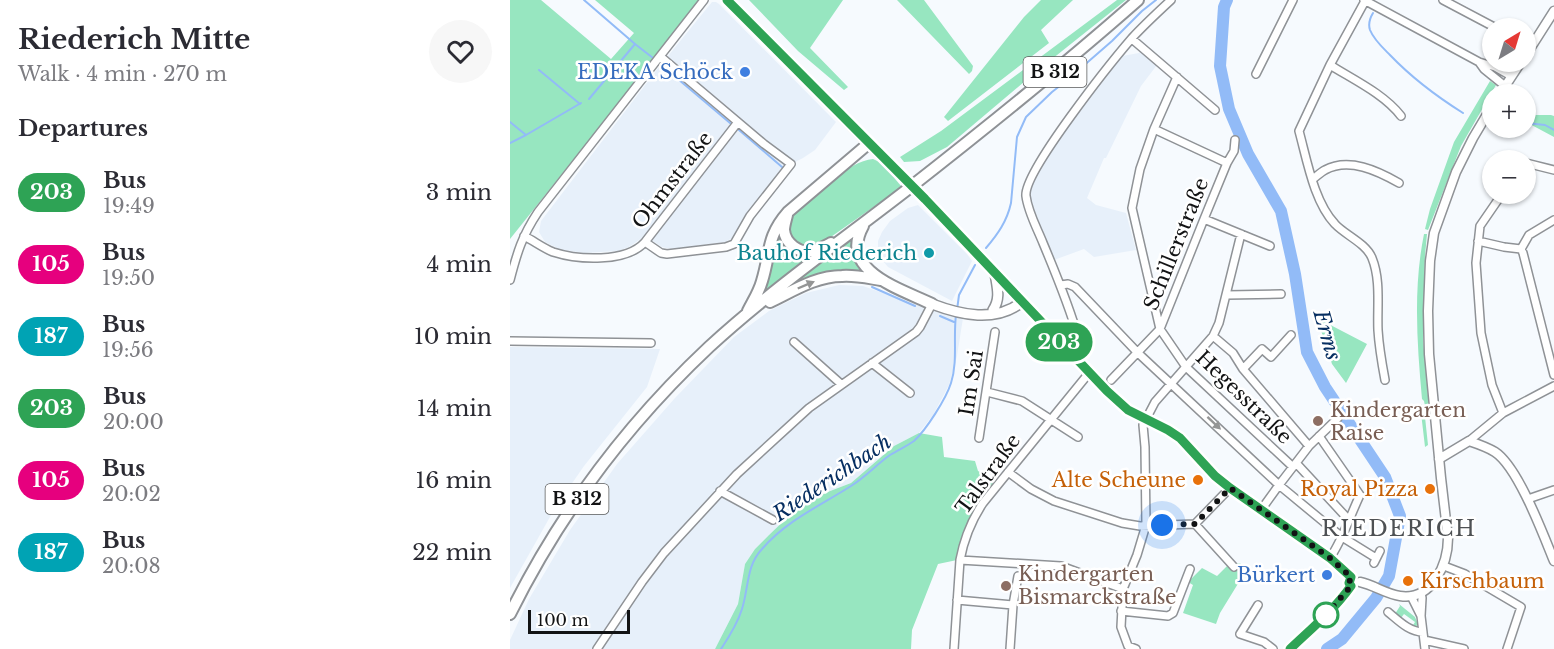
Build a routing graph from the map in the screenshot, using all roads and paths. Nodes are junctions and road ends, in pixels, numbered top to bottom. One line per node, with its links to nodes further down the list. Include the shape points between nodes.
1 (704, 0): 12 (street)
2 (727, 0): 27 (main road)
3 (1138, 0): 37 (highway, B 312, via 1025,97)
4 (1172, 0): 10 (street)
5 (1293, 0): 16 (street)
6 (1364, 0): 13 (street); 14 (street)
7 (1443, 0): 9 (street)
8 (1554, 11): 11 (street)
9 (1482, 21)
10 (1132, 39): 18 (street); 50 (street, via 1056,136 1026,191 1030,211)
11 (1536, 39)
12 (661, 57): 23 (street); 39 (street)
13 (1479, 62): 17 (street); 19 (street)
14 (1330, 65): 22 (street, via 1383,98); 31 (street, via 1299,131)
15 (1514, 72): 17 (street)
16 (1256, 74)
17 (1511, 76): 20 (street)
18 (1177, 77): 21 (street); 25 (street, Hegesstraße)
19 (1502, 84)
20 (1506, 84)
21 (1215, 110)
22 (1401, 116)
23 (738, 122): 42 (street, Ohmstraße); 42 (street, via 791,164 750,216 734,244 667,254)
24 (1482, 123): 89 (street, via 1456,172 1434,233 1428,311)
25 (1154, 129): 28 (street); 59 (street, Hegesstraße, via 1132,208)
26 (1235, 140): 28 (street, Schillerstraße)
27 (868, 144): 34 (highway); 47 (main road, bridge)
28 (1227, 163): 35 (street, Schillerstraße)
29 (1536, 166): 30 (street)
30 (1554, 170)
31 (1313, 179): 32 (street, via 1327,169 1352,165 1381,172); 74 (street, via 1323,209 1336,226 1371,255 1377,275 1378,332)
32 (1399, 183)
33 (1495, 204): 41 (street, via 1480,226)
34 (788, 212): 40 (highway, via 784,232 797,249 813,251); 57 (highway, via 774,232 762,282)
35 (1204, 219): 38 (street); 59 (street, Schillerstraße)
36 (1554, 220): 46 (street, via 1529,235)
37 (866, 221): 40 (highway, B 312); 49 (highway, via 859,232 856,250 859,260)
38 (1241, 234): 44 (street); 53 (street)
39 (524, 236): 42 (street, Ohmstraße, via 553,252 588,258 620,255); 45 (street)
40 (846, 237): 57 (highway, B 312)
41 (1478, 241): 46 (street); 80 (street, via 1481,333 1492,386)
42 (645, 242)
43 (510, 246): 45 (street)
44 (1270, 246)
45 (518, 249): 48 (street)
46 (1521, 249): 72 (street)
47 (994, 273): 51 (main road); 56 (main road, via 998,299)
48 (510, 280)
49 (881, 280): 55 (highway); 57 (highway, one-way to 49, via 820,279 843,276)
50 (1061, 285): 66 (street, via 1078,337); 67 (street, via 1075,287)
51 (1013, 293): 54 (main road); 56 (main road)
52 (1281, 294): 53 (street)
53 (1227, 295): 62 (street)
54 (1022, 302): 58 (main road, via 1003,313); 66 (street)
55 (932, 304): 58 (main road); 68 (street, via 916,332)
56 (993, 310): 58 (main road)
57 (749, 313): 120 (highway, B 312, via 678,378 616,447 560,525)
58 (983, 315)
59 (1160, 329): 67 (street, Schillerstraße); 69 (street, Hegesstraße)
60 (995, 332): 78 (street, Im Sai)
61 (1292, 335): 70 (street, via 1271,357 1262,349)
62 (1213, 336): 69 (street); 70 (street, via 1233,353)
63 (510, 341): 65 (street)
64 (794, 342): 76 (street)
65 (651, 343)
66 (1070, 353): 71 (street)
67 (1138, 353): 73 (street, Schillerstraße); 75 (street)
68 (872, 363): 76 (street); 79 (street)
69 (1186, 367): 75 (street); 90 (street, Hegesstraße)
70 (1243, 369): 88 (street)
71 (1089, 373): 81 (street, via 1128,410); 83 (street, Talstraße)
72 (1554, 375)
73 (1111, 380)
74 (1385, 380)
75 (1171, 383): 81 (street); 92 (street, one-way to 92)
76 (841, 384): 95 (street, via 796,418)
77 (1554, 387): 80 (street)
78 (987, 392): 83 (street, via 1022,401); 86 (street, Im Sai)
79 (910, 393)
80 (1503, 413): 87 (street)
81 (1146, 418): 93 (street, via 1180,438); 101 (street)
82 (1338, 418): 84 (street, Hegesstraße)
83 (1051, 420): 85 (street); 91 (street, Talstraße)
84 (1319, 436): 88 (street, Hegesstraße); 98 (street, via 1360,495)
85 (1078, 437)
86 (979, 438)
87 (1469, 441): 89 (street); 96 (street, via 1496,452)
88 (1309, 446): 90 (street, Hegesstraße)
89 (1439, 459): 107 (street, via 1449,538)
90 (1295, 465): 92 (street, Hegesstraße); 98 (street, Hegesstraße)
91 (1008, 472): 101 (street, via 1054,501 1122,523); 105 (street, Talstraße, via 971,522)
92 (1279, 485): 97 (street, Hegesstraße); 102 (street)
93 (1230, 488): 97 (street); 100 (street)
94 (1554, 490): 96 (street)
95 (720, 491): 99 (street); 123 (street, via 654,567)
96 (1528, 499): 106 (street)
97 (1261, 510): 104 (street)
98 (1348, 519): 102 (street)
99 (773, 520)
100 (1195, 524): 101 (street); 108 (street)
101 (1146, 525): 112 (street)
102 (1342, 537): 103 (street); 104 (street)
103 (1377, 557)
104 (1330, 558): 111 (street)
105 (960, 560): 112 (street, via 1061,566); 115 (street, Talstraße)
106 (1554, 561)
107 (1444, 566): 113 (street); 131 (street, via 1521,607)
108 (1234, 567)
109 (1190, 569): 118 (street, via 1173,613 1168,616)
110 (1018, 576): 117 (street)
111 (1354, 582): 114 (street, via 1398,596); 128 (street)
112 (1124, 589): 118 (street)
113 (1421, 593): 114 (street); 121 (street)
114 (1412, 596): 121 (street)
115 (957, 600): 117 (street); 124 (street, Talstraße)
116 (1258, 604): 127 (street, via 1240,634)
117 (1013, 605): 125 (street)
118 (1121, 611): 126 (street, via 1121,627 1128,646)
119 (1388, 612): 122 (street)
120 (510, 614)
121 (1421, 616): 122 (street)
122 (1424, 636): 129 (street); 130 (street)
123 (597, 649)
124 (954, 649)
125 (1010, 649)
126 (1136, 649)
127 (1274, 649)
128 (1290, 649)
129 (1425, 649)
130 (1464, 649)
131 (1507, 649)

